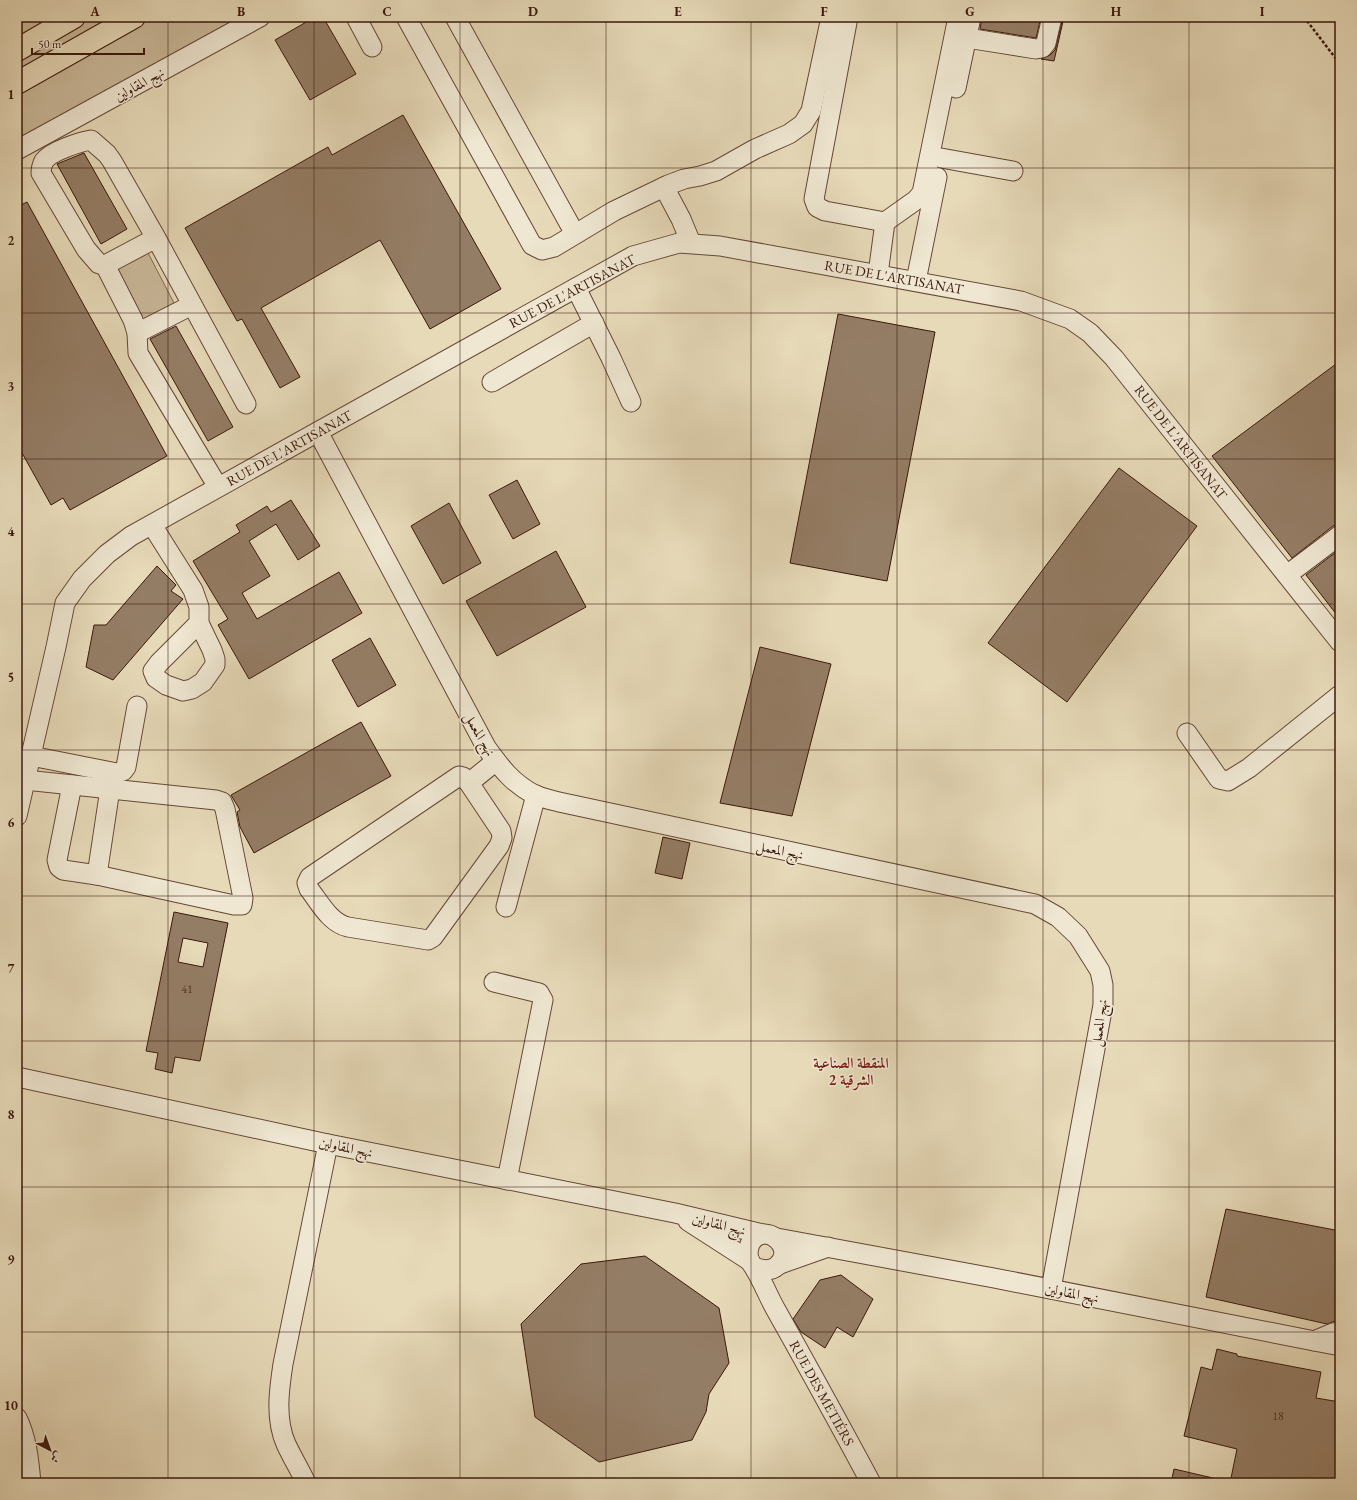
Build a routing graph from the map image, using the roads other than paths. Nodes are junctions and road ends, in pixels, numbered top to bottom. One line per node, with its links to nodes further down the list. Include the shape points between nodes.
1 (74, 17): 14 (highway)
2 (134, 17): 15 (highway)
3 (260, 17): 16 (street, نهج المقاولين)
4 (356, 17): 13 (street)
5 (406, 17): 21 (street, via 532,245 542,250 554,247)
6 (455, 17): 21 (street)
7 (831, 17): 19 (street, via 811,111 804,124 716,171)
8 (848, 17): 20 (street, via 814,199 817,206 825,211)
9 (958, 17): 20 (street, via 922,193)
10 (971, 17): 12 (street)
11 (1052, 17): 12 (street, via 1046,43 1042,48)
12 (967, 38): 17 (street)
13 (372, 47)
14 (17, 50)
15 (17, 83)
16 (17, 150)
17 (941, 158): 18 (street); 26 (street)
18 (1013, 171)
19 (664, 186): 21 (street); 23 (street)
20 (885, 222): 25 (street)
21 (576, 234)
22 (156, 238): 24 (street); 24 (street, via 112,161 98,145 91,140 81,141 50,155 45,159 41,173 86,249 96,262); 28 (street)
23 (691, 243): 25 (street, RUE DE L'ARTISANAT); 27 (street, RUE DE L'ARTISANAT, via 679,243 633,256)
24 (105, 265): 30 (street)
25 (878, 274): 26 (street, RUE DE L'ARTISANAT)
26 (916, 281): 38 (street, RUE DE L'ARTISANAT, via 1021,300 1070,319 1090,333 1114,358)
27 (576, 288): 29 (street); 34 (street, RUE DE L'ARTISANAT)
28 (192, 305): 30 (street); 33 (street)
29 (594, 323): 31 (street); 32 (street)
30 (137, 332): 35 (street, via 138,352)
31 (492, 382)
32 (631, 402)
33 (246, 404)
34 (318, 432): 35 (street, RUE DE L'ARTISANAT); 45 (street, نهج المعمل, via 482,740)
35 (218, 487): 36 (street, RUE DE L'ARTISANAT)
36 (152, 525): 39 (street, via 193,590 199,607); 44 (street, RUE DE L'ARTISANAT, via 131,536 107,554 65,602)
37 (1340, 535): 38 (street)
38 (1287, 575): 40 (street, RUE DE L'ARTISANAT)
39 (199, 623)
40 (1340, 642)
41 (1340, 695): 43 (street, via 1249,768 1228,781 1219,778)
42 (136, 706): 44 (street, via 126,767 123,771 117,773)
43 (1187, 734)
44 (31, 756): 46 (street, RUE DE L'ARTISANAT)
45 (496, 761): 47 (street); 50 (street, نهج المعمل, via 516,783)
46 (25, 780): 48 (street); 51 (street, RUE DE L'ARTISANAT)
47 (470, 783): 47 (street, via 459,776 310,878 307,883 309,889 335,921 348,927 428,940 433,937 499,846 502,838 501,831)
48 (72, 785): 49 (street); 52 (street, via 57,860 63,870)
49 (110, 789): 52 (street); 52 (street, via 222,802 243,898 242,904 234,905)
50 (536, 795): 53 (street); 63 (street, نهج المعمل, via 610,814 1035,904 1058,917 1078,936 1100,971 1103,1005)
51 (17, 816)
52 (97, 875)
53 (506, 907)
54 (494, 982): 57 (street, via 539,993 544,1000)
55 (17, 1077): 56 (street, نهج المقاولين)
56 (328, 1144): 57 (street, نهج المقاولين); 71 (street, via 279,1390 279,1413 285,1443)
57 (507, 1180): 58 (street, نهج المقاولين)
58 (675, 1213): 59 (street, نهج المقاولين); 61 (street, نهج المقاولين)
59 (770, 1236): 60 (street, نهج المقاولين); 61 (street, via 757,1236 751,1241 748,1255); 62 (street, via 782,1244 784,1250)
60 (829, 1247): 62 (street, نهج المقاولين); 63 (street, نهج المقاولين)
61 (752, 1264): 62 (street, via 761,1270); 64 (street, RUE DES METIÉRS)
62 (777, 1266): 64 (street)
63 (1051, 1289): 66 (street, نهج المقاولين)
64 (772, 1303): 72 (street, RUE DES METIÉRS)
65 (1340, 1332): 66 (street)
66 (1314, 1341): 67 (street, نهج المقاولين)
67 (1340, 1346)
68 (17, 1418): 70 (street, via 29,1457)
69 (17, 1460): 70 (street)
70 (30, 1483)
71 (306, 1483)
72 (871, 1483)

